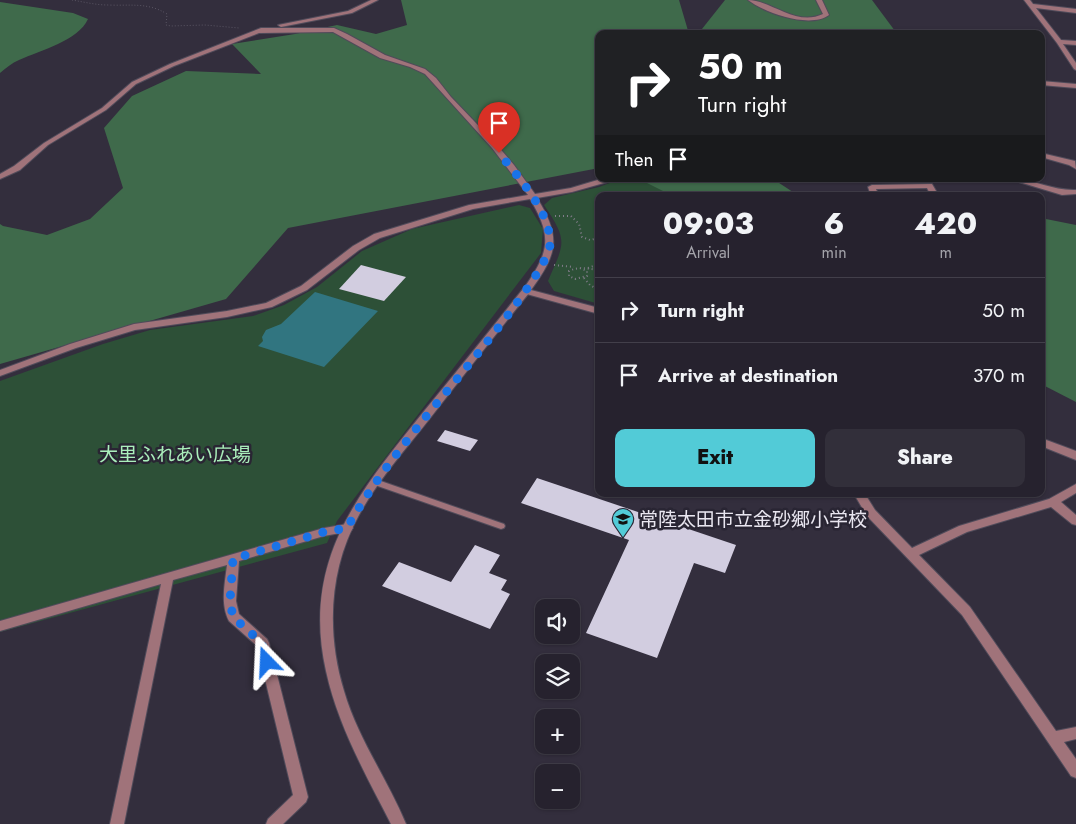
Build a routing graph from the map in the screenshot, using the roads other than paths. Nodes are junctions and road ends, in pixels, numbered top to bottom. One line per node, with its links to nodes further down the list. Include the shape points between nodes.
1 (376, 0): 7 (street, via 350,12)
2 (751, 0): 3 (street, via 783,14 815,19 826,15)
3 (819, 0)
4 (1027, 0): 5 (street)
5 (1032, 6): 6 (street); 8 (street)
6 (1076, 11)
7 (256, 31): 15 (street, via 134,83 104,109); 22 (street, via 334,30 377,54 424,71 484,132)
8 (1059, 42): 9 (street); 10 (street)
9 (1076, 43)
10 (1076, 68)
11 (1045, 83): 12 (street)
12 (1076, 86)
13 (1045, 156): 14 (street)
14 (1076, 167)
15 (0, 177)
16 (598, 182): 22 (street)
17 (900, 182): 19 (street, via 872,188); 20 (street, via 929,186)
18 (1024, 182): 21 (street, via 1062,193)
19 (874, 192)
20 (933, 192)
21 (1076, 192)
22 (534, 197): 23 (street, via 544,218 550,247); 25 (street, via 472,207 377,236 304,288 269,305 134,327)
23 (526, 291): 24 (street); 28 (street)
24 (595, 309)
25 (0, 373)
26 (1045, 444): 27 (street)
27 (1076, 456)
28 (375, 482): 33 (lane); 34 (street)
29 (1076, 488): 31 (street)
30 (861, 497): 35 (street, via 871,513)
31 (1053, 502): 32 (street); 35 (street, via 963,529)
32 (1076, 521)
33 (501, 526)
34 (347, 528): 36 (street); 44 (street, via 333,571 326,609 332,672 359,745)
35 (911, 554): 40 (street, via 966,611)
36 (233, 559): 37 (street); 43 (street, via 230,601 233,617 262,643 300,797)
37 (168, 578): 38 (street); 42 (street)
38 (0, 626)
39 (1076, 733): 40 (street)
40 (1054, 738): 41 (street)
41 (1076, 771)
42 (117, 824)
43 (273, 824)
44 (399, 824)

